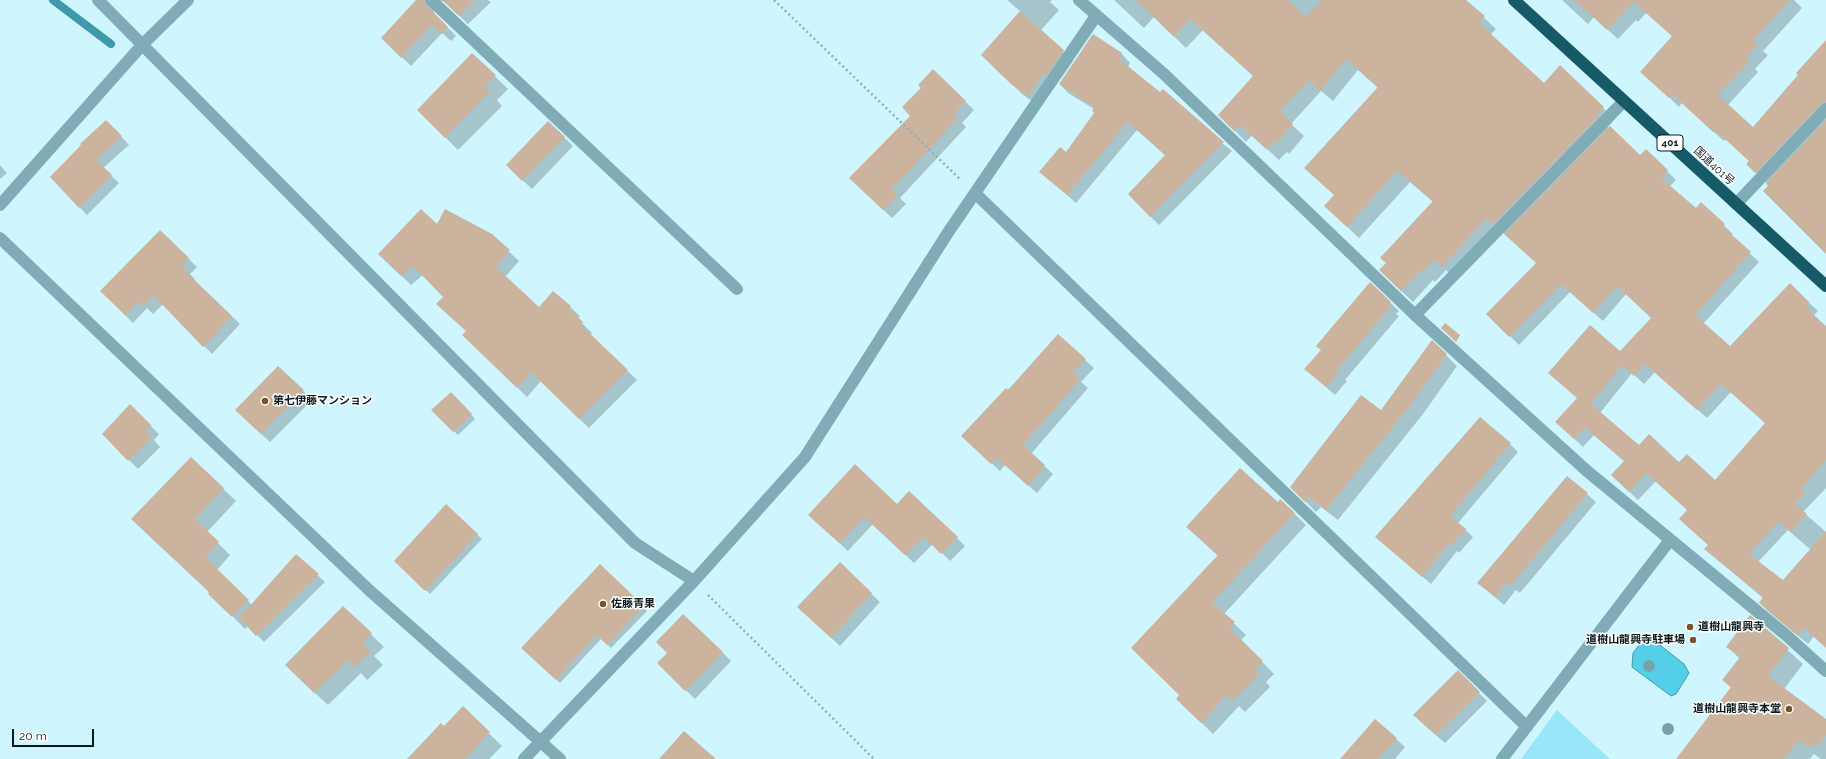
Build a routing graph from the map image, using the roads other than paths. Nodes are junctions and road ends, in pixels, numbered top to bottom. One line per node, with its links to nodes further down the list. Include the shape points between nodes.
1 (98, 0): 7 (street)
2 (188, 0): 7 (street)
3 (430, 0): 15 (street)
4 (1079, 0): 6 (street)
5 (1514, 0): 8 (highway, 国道401号 / 401)
6 (1096, 16): 10 (street); 16 (street, via 1164,74)
7 (143, 44): 12 (street); 18 (street, via 635,543)
8 (1624, 101): 11 (highway, 国道401号 / 401); 16 (street)
9 (1826, 109): 11 (street)
10 (976, 194): 18 (street, via 944,238 805,457); 20 (street)
11 (1736, 204): 14 (highway, 国道401号 / 401)
12 (0, 205)
13 (0, 238): 21 (street, via 370,590)
14 (1826, 286)
15 (737, 289)
16 (1415, 315): 17 (street, via 1587,471)
17 (1670, 540): 19 (street); 20 (street)
18 (694, 581): 21 (street)
19 (1826, 671)
20 (1527, 727): 24 (street)
21 (541, 741): 22 (street); 23 (street)
22 (524, 759)
23 (560, 759)
24 (1502, 759)

